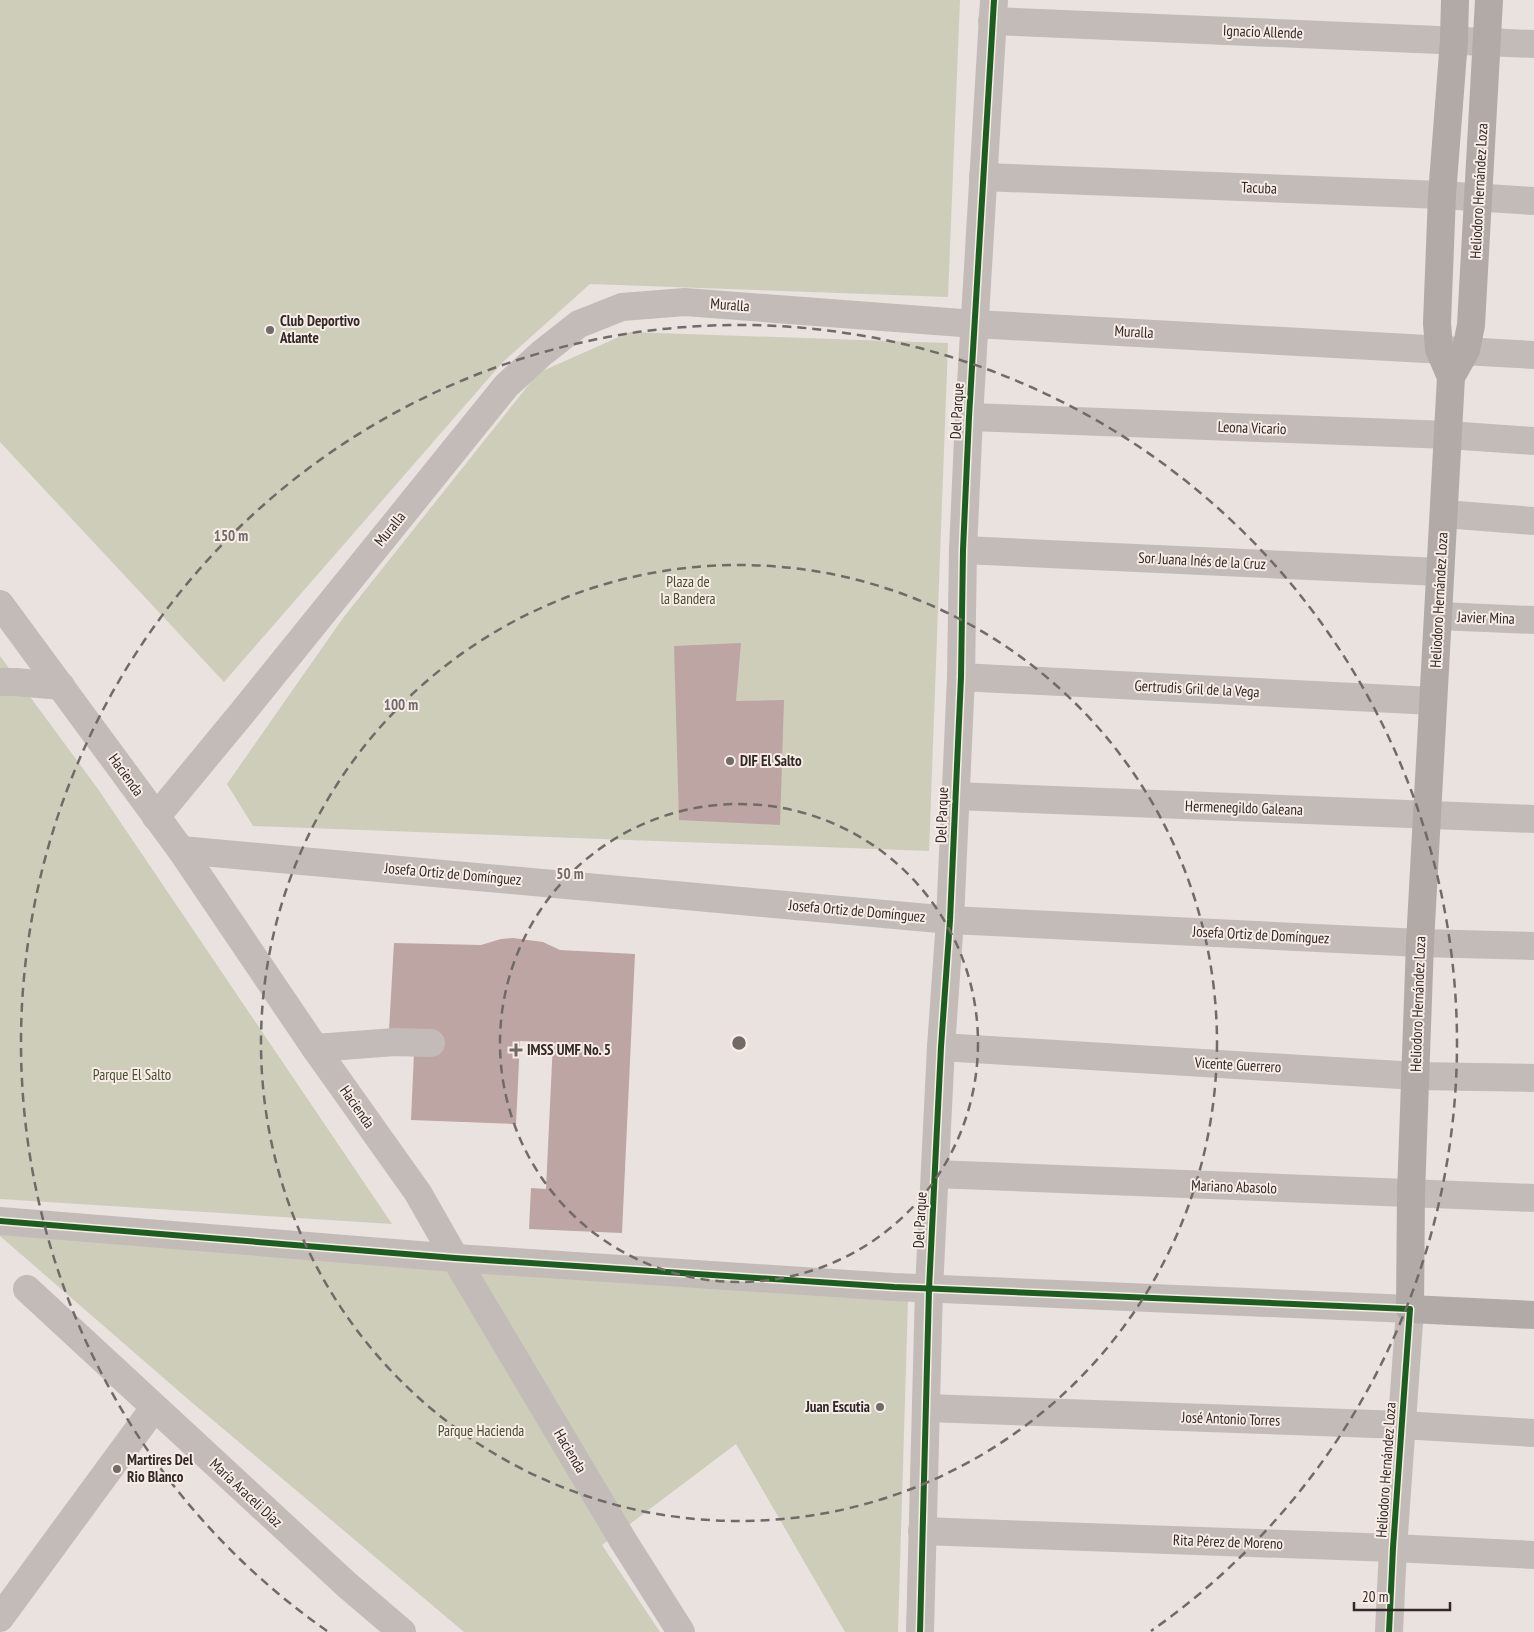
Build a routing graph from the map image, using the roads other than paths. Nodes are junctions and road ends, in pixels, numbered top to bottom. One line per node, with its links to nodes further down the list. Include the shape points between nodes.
1 (1455, 0): 4 (main road, Heliodoro Hernández Loza)
2 (1490, 0): 5 (main road, Heliodoro Hernández Loza)
3 (993, 11): 4 (street, Ignacio Allende); 7 (street, Del Parque)
4 (1454, 40): 5 (street, Ignacio Allende); 8 (main road, Heliodoro Hernández Loza)
5 (1488, 42): 6 (street, Ignacio Allende); 9 (main road, Heliodoro Hernández Loza)
6 (1534, 44)
7 (983, 177): 8 (street, Tacuba); 11 (street, Del Parque)
8 (1442, 195): 9 (street, Tacuba); 12 (main road, Heliodoro Hernández Loza)
9 (1479, 198): 10 (street, Tacuba); 13 (main road, Heliodoro Hernández Loza, via 1471,325)
10 (1534, 201)
11 (975, 324): 12 (street, Muralla); 16 (street, Del Parque); 32 (street, Muralla, via 685,302 622,307 579,324 506,386)
12 (1438, 349): 13 (street, Muralla); 15 (main road, Heliodoro Hernández Loza)
13 (1466, 350): 14 (street, Muralla); 15 (main road, Heliodoro Hernández Loza)
14 (1534, 355)
15 (1451, 377): 17 (main road, Heliodoro Hernández Loza)
16 (969, 417): 17 (street, Leona Vicario); 21 (street, Del Parque)
17 (1448, 435): 18 (street, Leona Vicario); 19 (main road, Heliodoro Hernández Loza)
18 (1534, 440)
19 (1444, 514): 20 (street); 22 (main road, Heliodoro Hernández Loza)
20 (1534, 521)
21 (963, 550): 22 (street, Sor Juana Inés de la Cruz); 26 (street, Del Parque)
22 (1440, 572): 24 (main road, Heliodoro Hernández Loza)
23 (0, 604): 28 (street, Hacienda)
24 (1438, 616): 25 (street, Javier Mina); 29 (main road, Heliodoro Hernández Loza)
25 (1534, 620)
26 (961, 677): 29 (street, Gertrudis Gril de la Vega); 30 (street, Del Parque)
27 (0, 682): 28 (street)
28 (60, 686): 32 (street, Hacienda)
29 (1433, 701): 31 (main road, Heliodoro Hernández Loza)
30 (955, 796): 31 (street, Hermenegildo Galeana); 35 (street, Del Parque)
31 (1426, 815): 33 (street, Hermenegildo Galeana); 36 (main road, Heliodoro Hernández Loza)
32 (156, 816): 34 (street, Hacienda)
33 (1534, 819)
34 (181, 850): 35 (street, Josefa Ortiz de Domínguez); 40 (street, Hacienda)
35 (950, 920): 36 (street, Josefa Ortiz de Domínguez); 39 (street, Del Parque)
36 (1420, 943): 37 (street, Josefa Ortiz de Domínguez); 41 (main road, Heliodoro Hernández Loza)
37 (1534, 946)
38 (431, 1043): 40 (street, via 394,1042)
39 (941, 1047): 41 (street, Vicente Guerrero); 43 (street, Del Parque)
40 (315, 1048): 47 (street, Hacienda, via 418,1193)
41 (1416, 1076): 42 (street, Vicente Guerrero); 44 (main road, Heliodoro Hernández Loza)
42 (1534, 1078)
43 (935, 1174): 44 (street, Mariano Abasolo); 49 (street, Del Parque)
44 (1411, 1194): 45 (street, Mariano Abasolo); 50 (main road, Heliodoro Hernández Loza)
45 (1534, 1198)
46 (0, 1221): 47 (street)
47 (455, 1258): 49 (street); 61 (street, Hacienda)
48 (27, 1289): 52 (street, María Araceli Díaz)
49 (929, 1289): 50 (street); 53 (street, Del Parque)
50 (1410, 1309): 51 (main road); 54 (street, Heliodoro Hernández Loza)
51 (1534, 1315)
52 (154, 1408): 59 (street); 60 (street, María Araceli Díaz, via 346,1585)
53 (927, 1408): 54 (street, José Antonio Torres); 56 (street, Del Parque)
54 (1402, 1425): 55 (street, José Antonio Torres); 57 (street, Heliodoro Hernández Loza)
55 (1534, 1433)
56 (922, 1531): 57 (street, Rita Pérez de Moreno); 62 (street, Del Parque)
57 (1393, 1548): 58 (street, Rita Pérez de Moreno); 63 (street, Heliodoro Hernández Loza)
58 (1534, 1555)
59 (0, 1618)
60 (402, 1632)
61 (680, 1632)
62 (920, 1632)
63 (1389, 1632)

